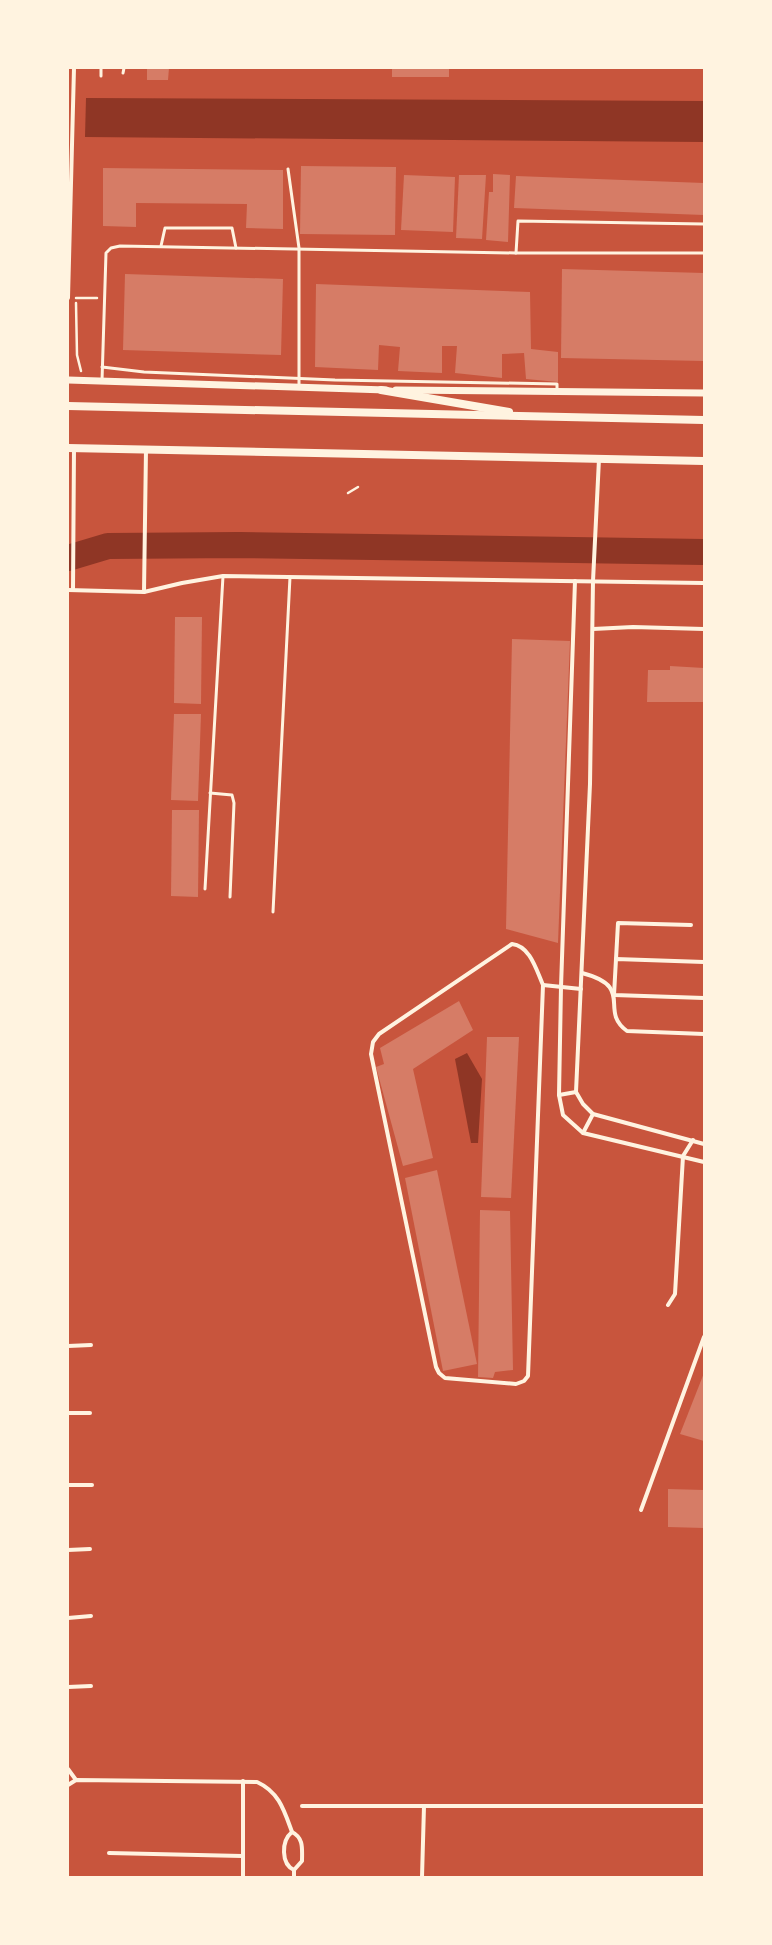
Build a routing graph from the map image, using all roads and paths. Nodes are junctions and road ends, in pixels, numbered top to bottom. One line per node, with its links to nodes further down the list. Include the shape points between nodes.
1 (74, 68): 8 (street)
2 (102, 68): 5 (lane)
3 (124, 68): 4 (lane)
4 (124, 73)
5 (101, 76)
6 (288, 169): 11 (lane)
7 (704, 224): 12 (lane, via 518,221)
8 (69, 244): 14 (street)
9 (161, 246): 10 (lane); 10 (lane, via 165,228 232,228); 16 (lane, via 120,246 111,248 106,253)
10 (236, 248): 11 (lane)
11 (299, 248): 12 (lane); 17 (lane)
12 (516, 252): 13 (lane)
13 (704, 253)
14 (68, 298)
15 (76, 298): 19 (path, via 77,355)
16 (102, 367): 17 (lane, via 144,372); 20 (lane)
17 (299, 378): 21 (lane); 23 (lane, via 557,384)
18 (68, 380): 19 (street)
19 (83, 380): 20 (street)
20 (102, 381): 21 (street)
21 (299, 387): 22 (street)
22 (381, 390): 23 (street); 26 (main road)
23 (557, 391): 24 (street)
24 (704, 393)
25 (68, 406): 26 (main road)
26 (547, 417): 27 (main road)
27 (704, 420)
28 (71, 448): 29 (main road); 39 (street, via 74,523 73,576)
29 (146, 449): 30 (main road); 40 (street)
30 (599, 459): 31 (main road); 37 (street)
31 (704, 461)
32 (358, 487): 33 (path)
33 (348, 492)
34 (223, 576): 35 (street); 40 (street); 43 (lane)
35 (290, 577): 36 (street); 46 (lane)
36 (575, 581): 37 (street); 52 (street)
37 (593, 581): 38 (street); 41 (street)
38 (704, 583)
39 (70, 590): 40 (street)
40 (144, 592)
41 (593, 629): 42 (street); 50 (street)
42 (704, 629)
43 (210, 793): 44 (lane); 45 (lane, via 232,795 234,803)
44 (205, 889)
45 (230, 896)
46 (273, 912)
47 (691, 925): 48 (street, via 618,922)
48 (616, 959): 49 (street); 54 (street)
49 (704, 962)
50 (582, 973): 53 (street); 54 (street, via 605,981)
51 (543, 985): 51 (street, via 528,1376 516,1384 445,1378 436,1367 371,1054 373,1042 379,1034 512,944 526,948); 52 (street)
52 (561, 987): 53 (street); 58 (street)
53 (581, 989): 57 (street)
54 (614, 995): 55 (street); 56 (street, via 616,1019 627,1031)
55 (704, 998)
56 (704, 1034)
57 (576, 1092): 58 (street); 59 (street)
58 (559, 1095): 60 (street, via 563,1115)
59 (593, 1114): 60 (street); 61 (street)
60 (583, 1134): 63 (street)
61 (693, 1140): 62 (street); 63 (street)
62 (704, 1144)
63 (683, 1156): 64 (street); 65 (street, via 675,1294)
64 (704, 1162)
65 (668, 1304)
66 (704, 1337): 73 (street)
67 (91, 1345): 68 (street)
68 (68, 1346)
69 (68, 1413): 70 (street)
70 (90, 1413)
71 (68, 1484): 72 (street)
72 (92, 1485)
73 (642, 1510)
74 (90, 1549): 75 (street)
75 (68, 1550)
76 (91, 1616): 77 (street)
77 (68, 1618)
78 (91, 1686): 79 (street)
79 (68, 1687)
80 (68, 1769): 81 (street)
81 (76, 1780): 82 (street); 83 (street)
82 (243, 1781): 87 (street, via 265,1785 281,1802); 89 (street)
83 (68, 1785)
84 (302, 1806): 85 (street)
85 (424, 1806): 86 (street); 93 (street)
86 (704, 1806)
87 (292, 1832): 90 (street, via 285,1840 284,1861); 90 (street, via 301,1840 302,1861)
88 (108, 1853): 89 (street)
89 (242, 1856): 91 (street)
90 (294, 1870): 92 (street)
91 (243, 1877)
92 (294, 1877)
93 (422, 1877)

